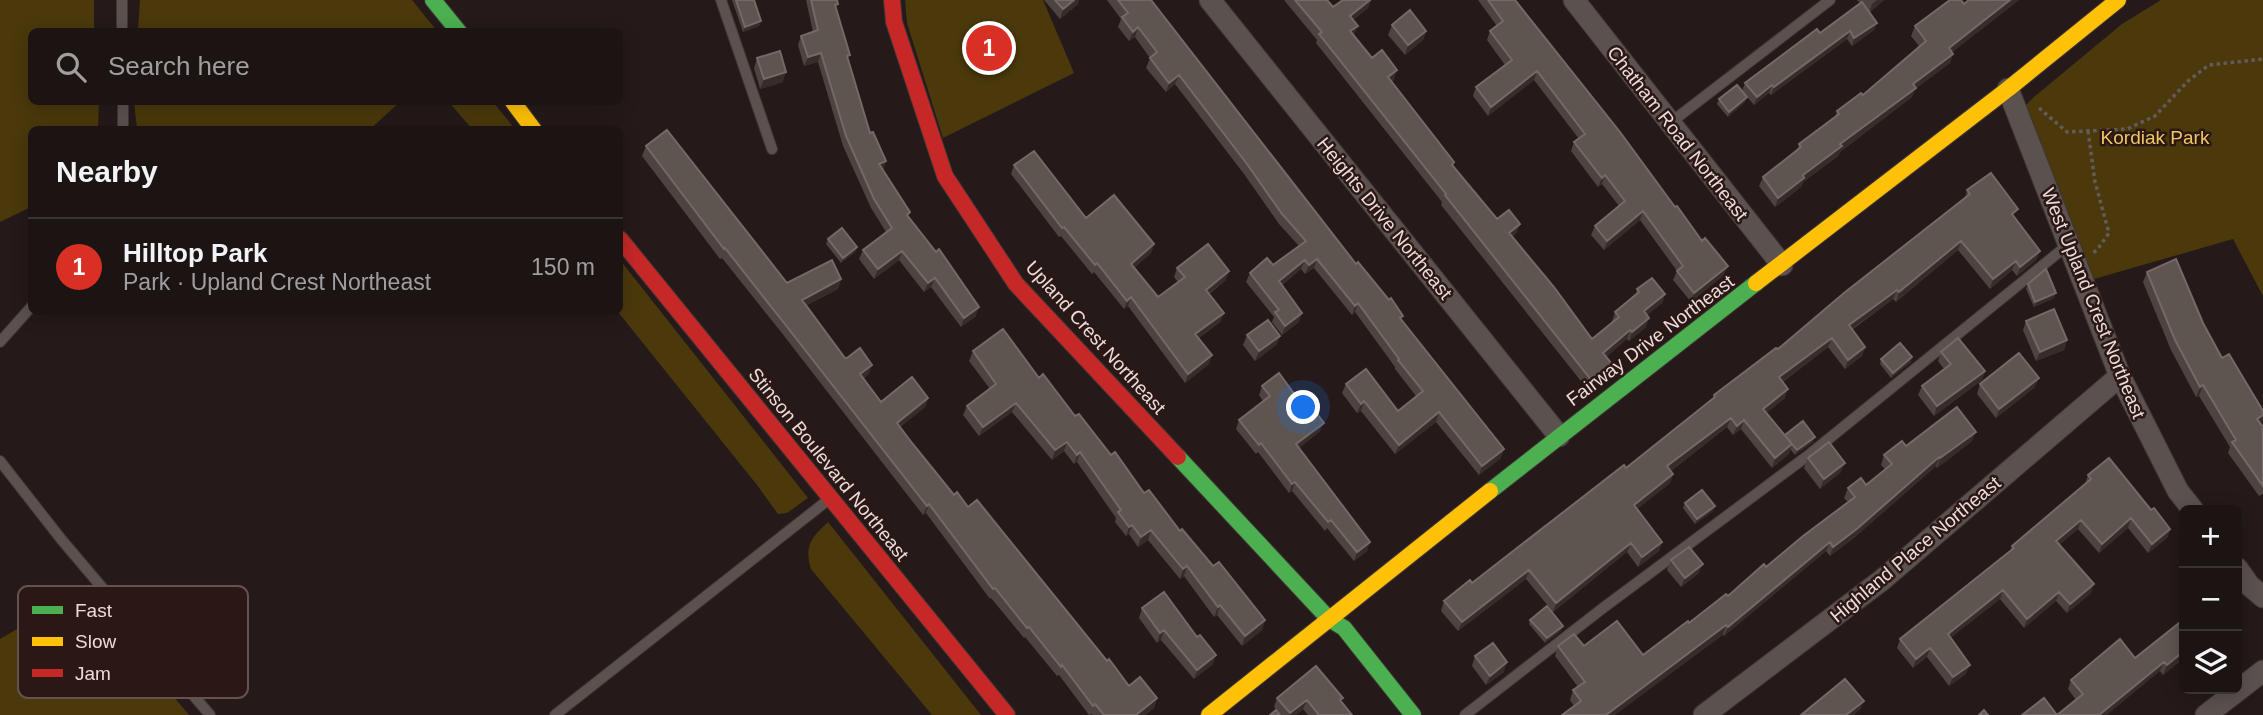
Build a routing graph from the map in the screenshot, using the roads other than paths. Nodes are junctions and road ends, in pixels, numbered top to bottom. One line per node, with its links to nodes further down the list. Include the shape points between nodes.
1 (122, 0): 9 (lane)
2 (433, 0): 10 (street)
3 (721, 0): 17 (lane)
4 (892, 0): 31 (street, Upland Crest Northeast, via 894,22 945,176 1016,284)
5 (1210, 0): 24 (street, Heights Drive Northeast)
6 (1575, 0): 14 (street, Chatham Road Northeast)
7 (1830, 0): 14 (lane)
8 (2118, 0): 11 (street, Fairway Drive Northeast)
9 (122, 28)
10 (456, 28)
11 (2009, 88): 19 (street, West Upland Crest Northeast); 20 (street, Fairway Drive Northeast)
12 (123, 105): 15 (lane)
13 (515, 105): 16 (street)
14 (1671, 123): 20 (street, Chatham Road Northeast)
15 (123, 126)
16 (531, 126)
17 (772, 149)
18 (623, 243): 26 (street, Stinson Boulevard Northeast)
19 (2072, 254): 23 (street, West Upland Crest Northeast); 39 (lane)
20 (1782, 265): 24 (street, Fairway Drive Northeast)
21 (28, 310): 22 (lane)
22 (0, 342)
23 (2120, 376): 27 (street, West Upland Crest Northeast); 40 (street, Highland Place Northeast, via 1882,580)
24 (1559, 436): 31 (street, Fairway Drive Northeast)
25 (0, 461): 29 (lane)
26 (830, 498): 35 (lane); 36 (street, Stinson Boulevard Northeast)
27 (2189, 505)
28 (2242, 575): 30 (street)
29 (101, 586)
30 (2263, 597)
31 (1328, 619): 37 (street, Fairway Drive Northeast); 38 (street, Upland Crest Northeast, via 1344,628)
32 (2263, 671): 41 (street)
33 (196, 698): 34 (lane)
34 (210, 715)
35 (555, 715)
36 (1007, 715)
37 (1209, 715)
38 (1413, 715)
39 (1465, 715)
40 (1704, 715)
41 (2206, 715)

